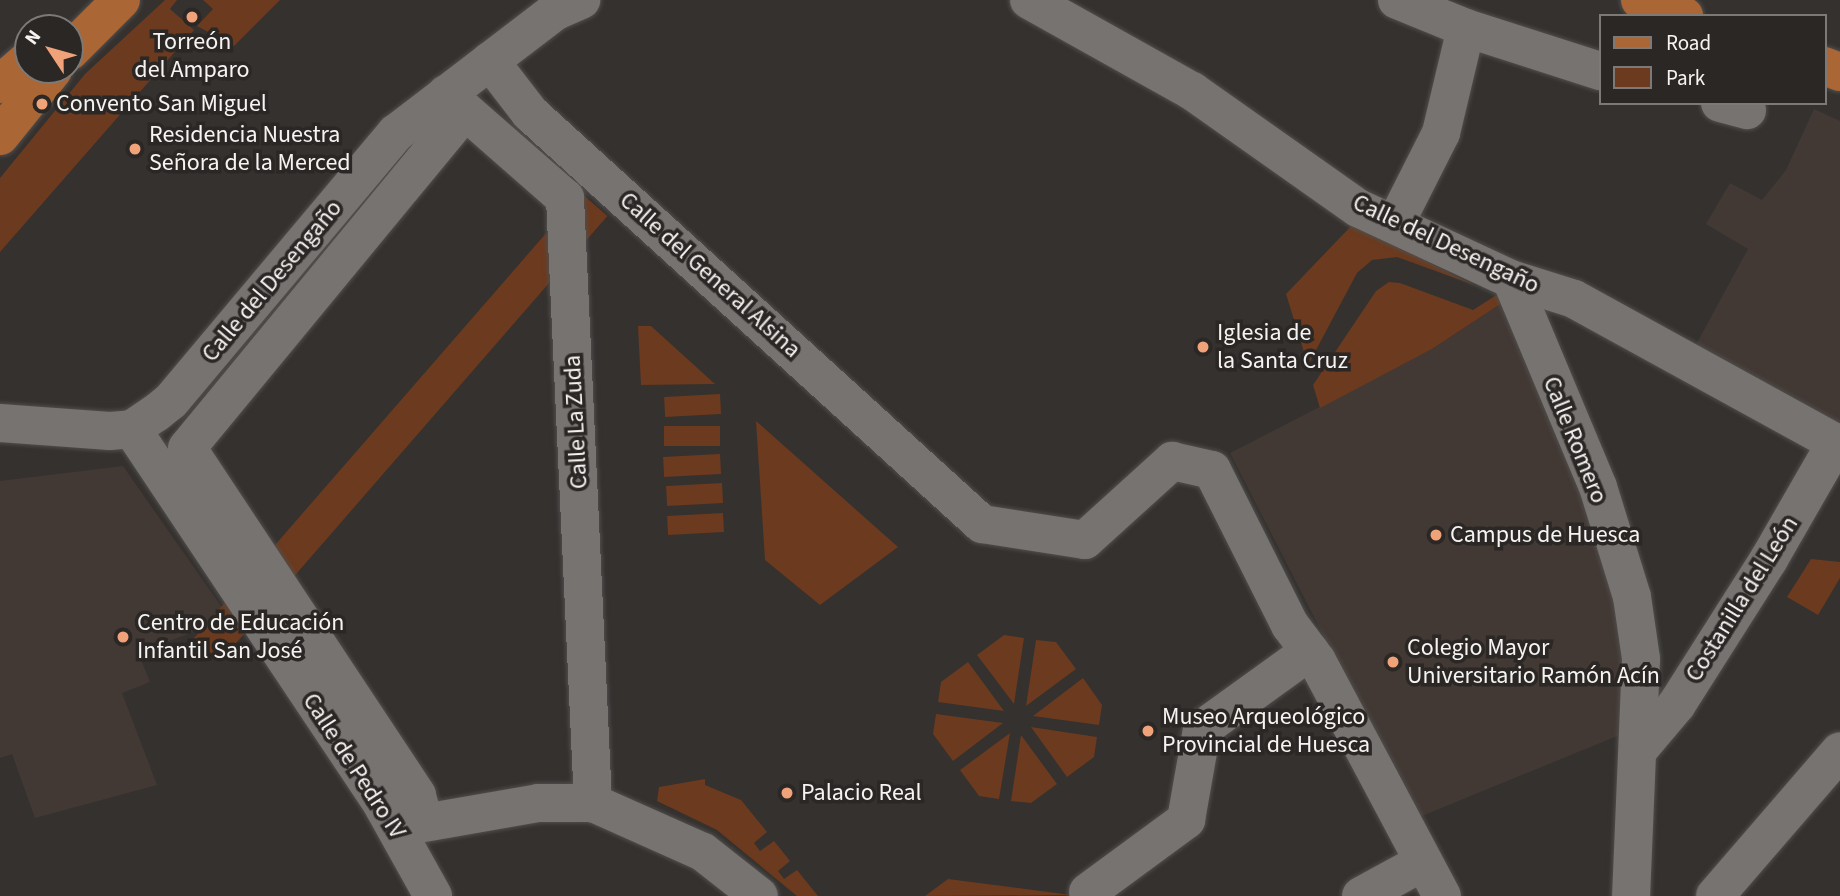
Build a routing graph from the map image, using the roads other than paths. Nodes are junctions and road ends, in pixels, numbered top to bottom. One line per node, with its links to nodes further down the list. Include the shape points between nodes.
1 (102, 0): 7 (main road)
2 (121, 0): 10 (main road)
3 (581, 0): 11 (street, Calle del Desengaño, via 554,12)
4 (1030, 0): 18 (street, Calle del Desengaño, via 1192,90 1359,208)
5 (1397, 0): 9 (street)
6 (1640, 0): 8 (main road)
7 (84, 14)
8 (1678, 14)
9 (1466, 27): 12 (street); 18 (street, via 1441,133)
10 (84, 37)
11 (490, 61): 16 (street, Calle del Desengaño); 23 (street, Calle del General Alsina, via 530,113 982,524 1085,540 1172,461 1212,470 1290,625)
12 (1598, 70)
13 (14, 72): 14 (main road)
14 (0, 83)
15 (42, 84): 17 (main road)
16 (455, 102): 21 (street, Calle del Desengaño, via 396,133 171,401); 26 (street, Calle La Zuda, via 565,198); 27 (street, via 187,448 417,795)
17 (0, 136)
18 (1395, 224): 19 (street, Calle del Desengaño)
19 (1511, 279): 22 (street, Calle del Desengaño, via 1574,299); 24 (street, Calle Romero, via 1598,487 1632,597 1641,659)
20 (0, 423): 21 (street, via 110,432)
21 (132, 429): 27 (street, Calle de Pedro IV)
22 (1837, 444): 24 (street, Costanilla del León, via 1677,704)
23 (1314, 656): 28 (street); 29 (street, via 1202,729 1186,820)
24 (1640, 748): 34 (street, Calle Romero)
25 (1840, 751): 35 (street)
26 (593, 803): 27 (street, via 538,803); 31 (street, via 703,852)
27 (410, 825): 30 (street, Calle de Pedro IV)
28 (1423, 862): 32 (street); 33 (street)
29 (1088, 892)
30 (433, 896)
31 (760, 896)
32 (1361, 896)
33 (1442, 896)
34 (1631, 896)
35 (1715, 896)

